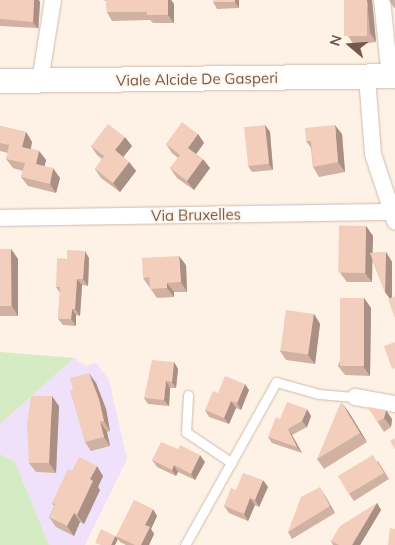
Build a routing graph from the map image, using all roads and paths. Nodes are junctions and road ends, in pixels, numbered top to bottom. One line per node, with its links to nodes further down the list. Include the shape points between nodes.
1 (53, 0): 7 (street)
2 (382, 0): 3 (street)
3 (391, 46): 4 (street)
4 (393, 76): 5 (main road, Viale Alcide De Gasperi)
5 (367, 77): 7 (main road, Viale Alcide De Gasperi); 8 (street, via 373,154)
6 (0, 81): 7 (main road, Viale Alcide De Gasperi)
7 (40, 81)
8 (393, 217): 9 (street, Via Bruxelles)
9 (0, 218)
10 (188, 395): 13 (lane, via 186,432)
11 (355, 397): 12 (street); 13 (lane, via 319,394 276,382)
12 (395, 404)
13 (232, 463): 14 (lane)
14 (184, 545)

